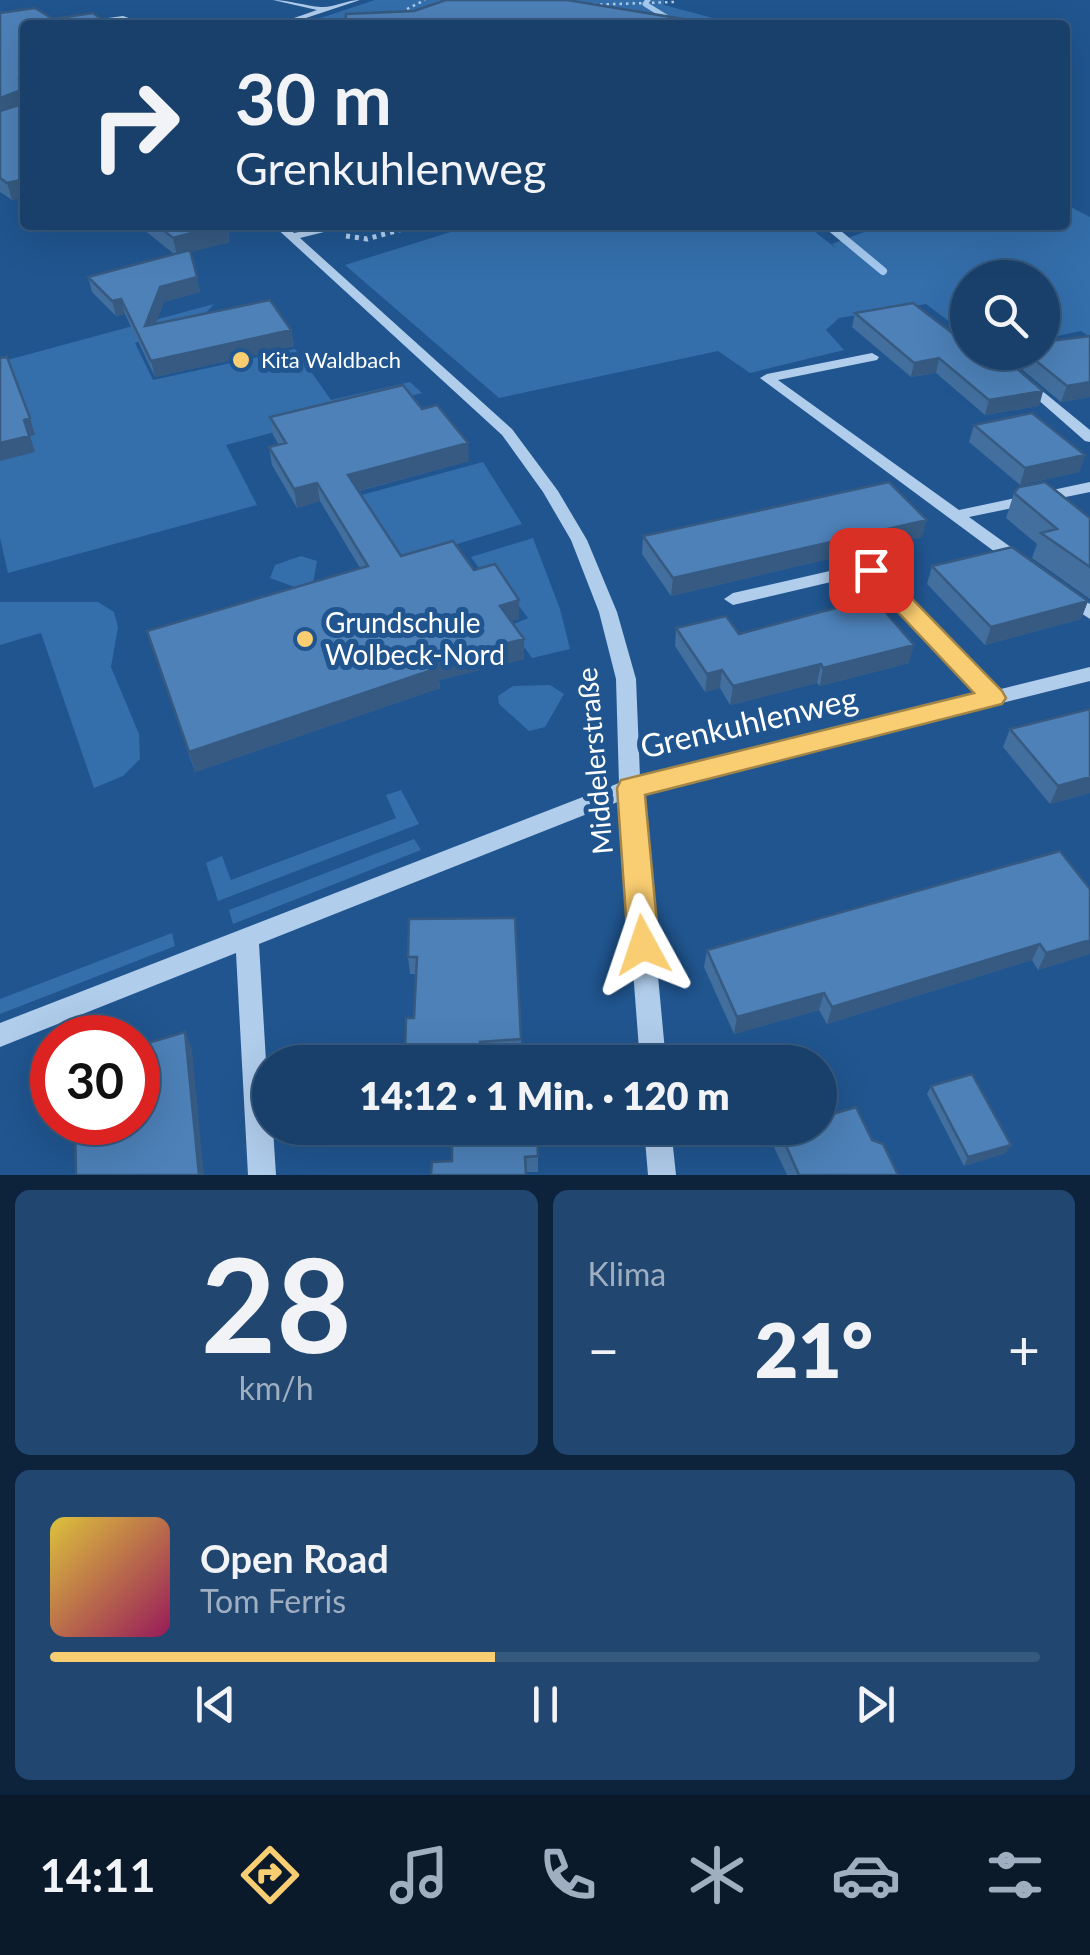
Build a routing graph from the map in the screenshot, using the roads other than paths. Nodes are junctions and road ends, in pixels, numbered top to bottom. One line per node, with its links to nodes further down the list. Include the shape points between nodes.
1 (276, 0): 5 (street)
2 (357, 0): 5 (street)
3 (1070, 0): 4 (street)
4 (1081, 3)
5 (326, 10): 8 (street)
6 (105, 19): 7 (street)
7 (127, 20)
8 (294, 20)
9 (284, 230): 11 (street, Middelerstraße)
10 (320, 230): 11 (street)
11 (292, 237): 25 (street, Middelerstraße, via 507,432 550,491 580,540 608,612 626,679)
12 (872, 357): 16 (street, via 767,378)
13 (1012, 370): 14 (street)
14 (1090, 438)
15 (1090, 487): 16 (street)
16 (957, 515): 19 (street)
17 (904, 560): 18 (street)
18 (871, 570): 21 (street); 24 (street)
19 (1031, 570)
20 (1046, 580): 22 (street)
21 (733, 598)
22 (1090, 613)
23 (1090, 674): 24 (street, Grenkuhlenweg)
24 (993, 698): 25 (street, Grenkuhlenweg)
25 (630, 788): 26 (street, Grenkuhlenweg); 28 (street, Middelerstraße)
26 (247, 939): 27 (street, Grenkuhlenweg); 30 (street)
27 (0, 1036)
28 (652, 1045)
29 (659, 1145): 31 (street)
30 (262, 1175)
31 (662, 1175)

